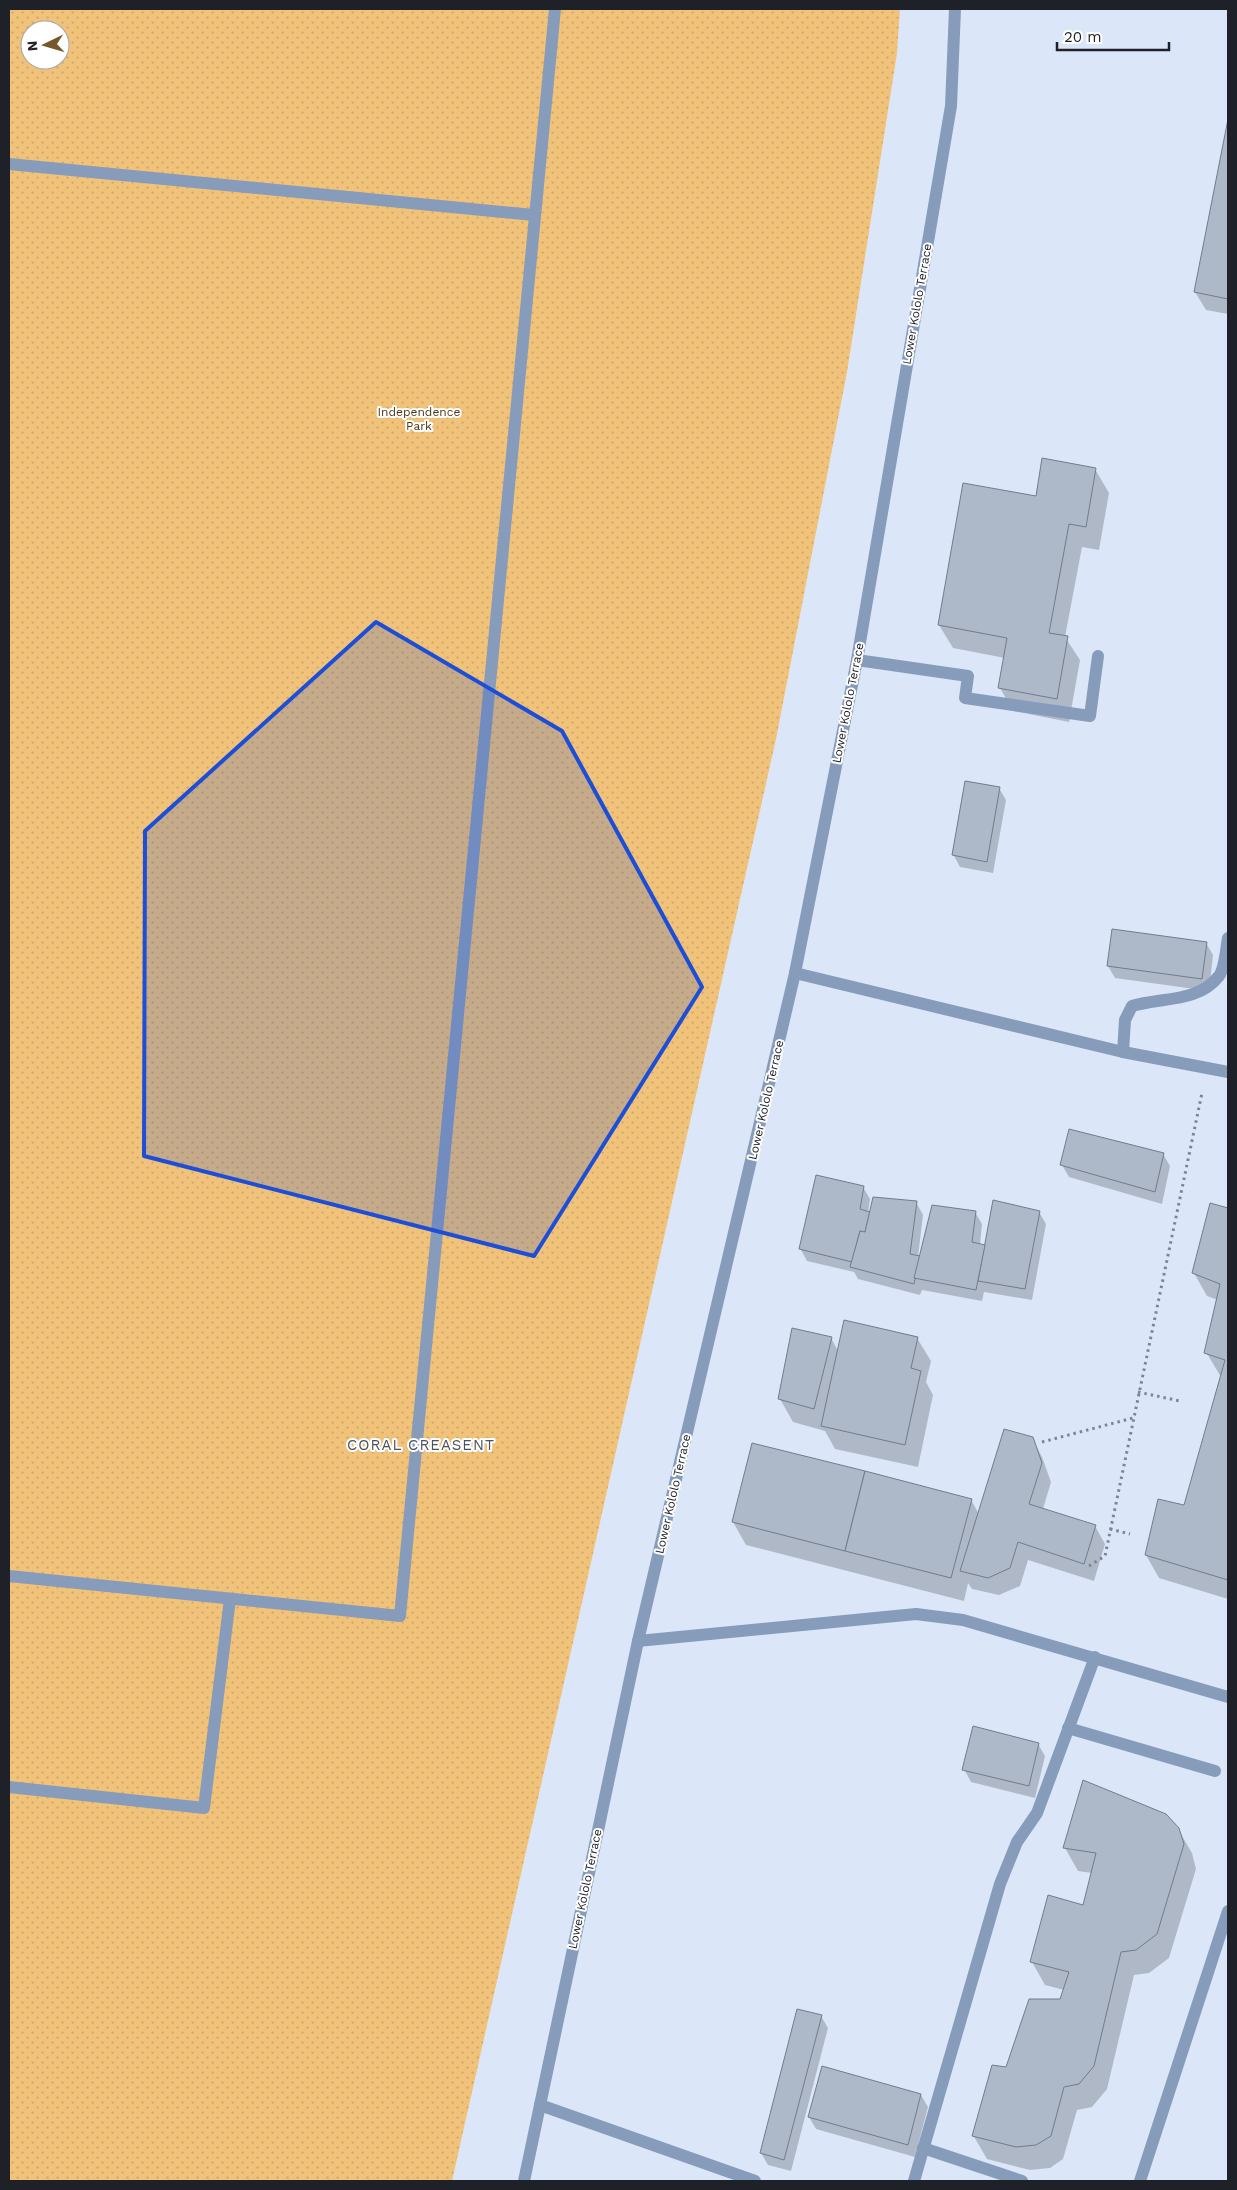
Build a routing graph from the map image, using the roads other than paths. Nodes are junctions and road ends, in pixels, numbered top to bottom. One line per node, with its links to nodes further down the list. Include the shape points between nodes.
1 (555, 9): 4 (street)
2 (955, 9): 6 (street, Lower Kololo Terrace, via 951,106)
3 (9, 164): 4 (street)
4 (534, 215): 12 (street, via 400,1616)
5 (1098, 656): 6 (street, via 1090,716 965,698 968,676)
6 (857, 660): 8 (street, Lower Kololo Terrace)
7 (1228, 938): 9 (street, via 1220,975 1203,990 1175,999 1132,1006 1125,1020)
8 (795, 973): 9 (street); 13 (street, Lower Kololo Terrace)
9 (1123, 1052): 10 (street)
10 (1228, 1072)
11 (9, 1576): 12 (street)
12 (230, 1599): 18 (street, via 204,1808)
13 (638, 1641): 14 (street, via 916,1614 963,1620); 20 (street, Lower Kololo Terrace)
14 (1096, 1658): 15 (street); 16 (street)
15 (1228, 1697)
16 (1068, 1728): 17 (street); 21 (street, via 1037,1813 1017,1842 1000,1884)
17 (1215, 1771)
18 (9, 1787)
19 (1228, 1911): 26 (street)
20 (540, 2105): 22 (street, Lower Kololo Terrace); 23 (street)
21 (923, 2148): 24 (street); 25 (street)
22 (524, 2181)
23 (755, 2181)
24 (914, 2181)
25 (1022, 2181)
26 (1140, 2181)

